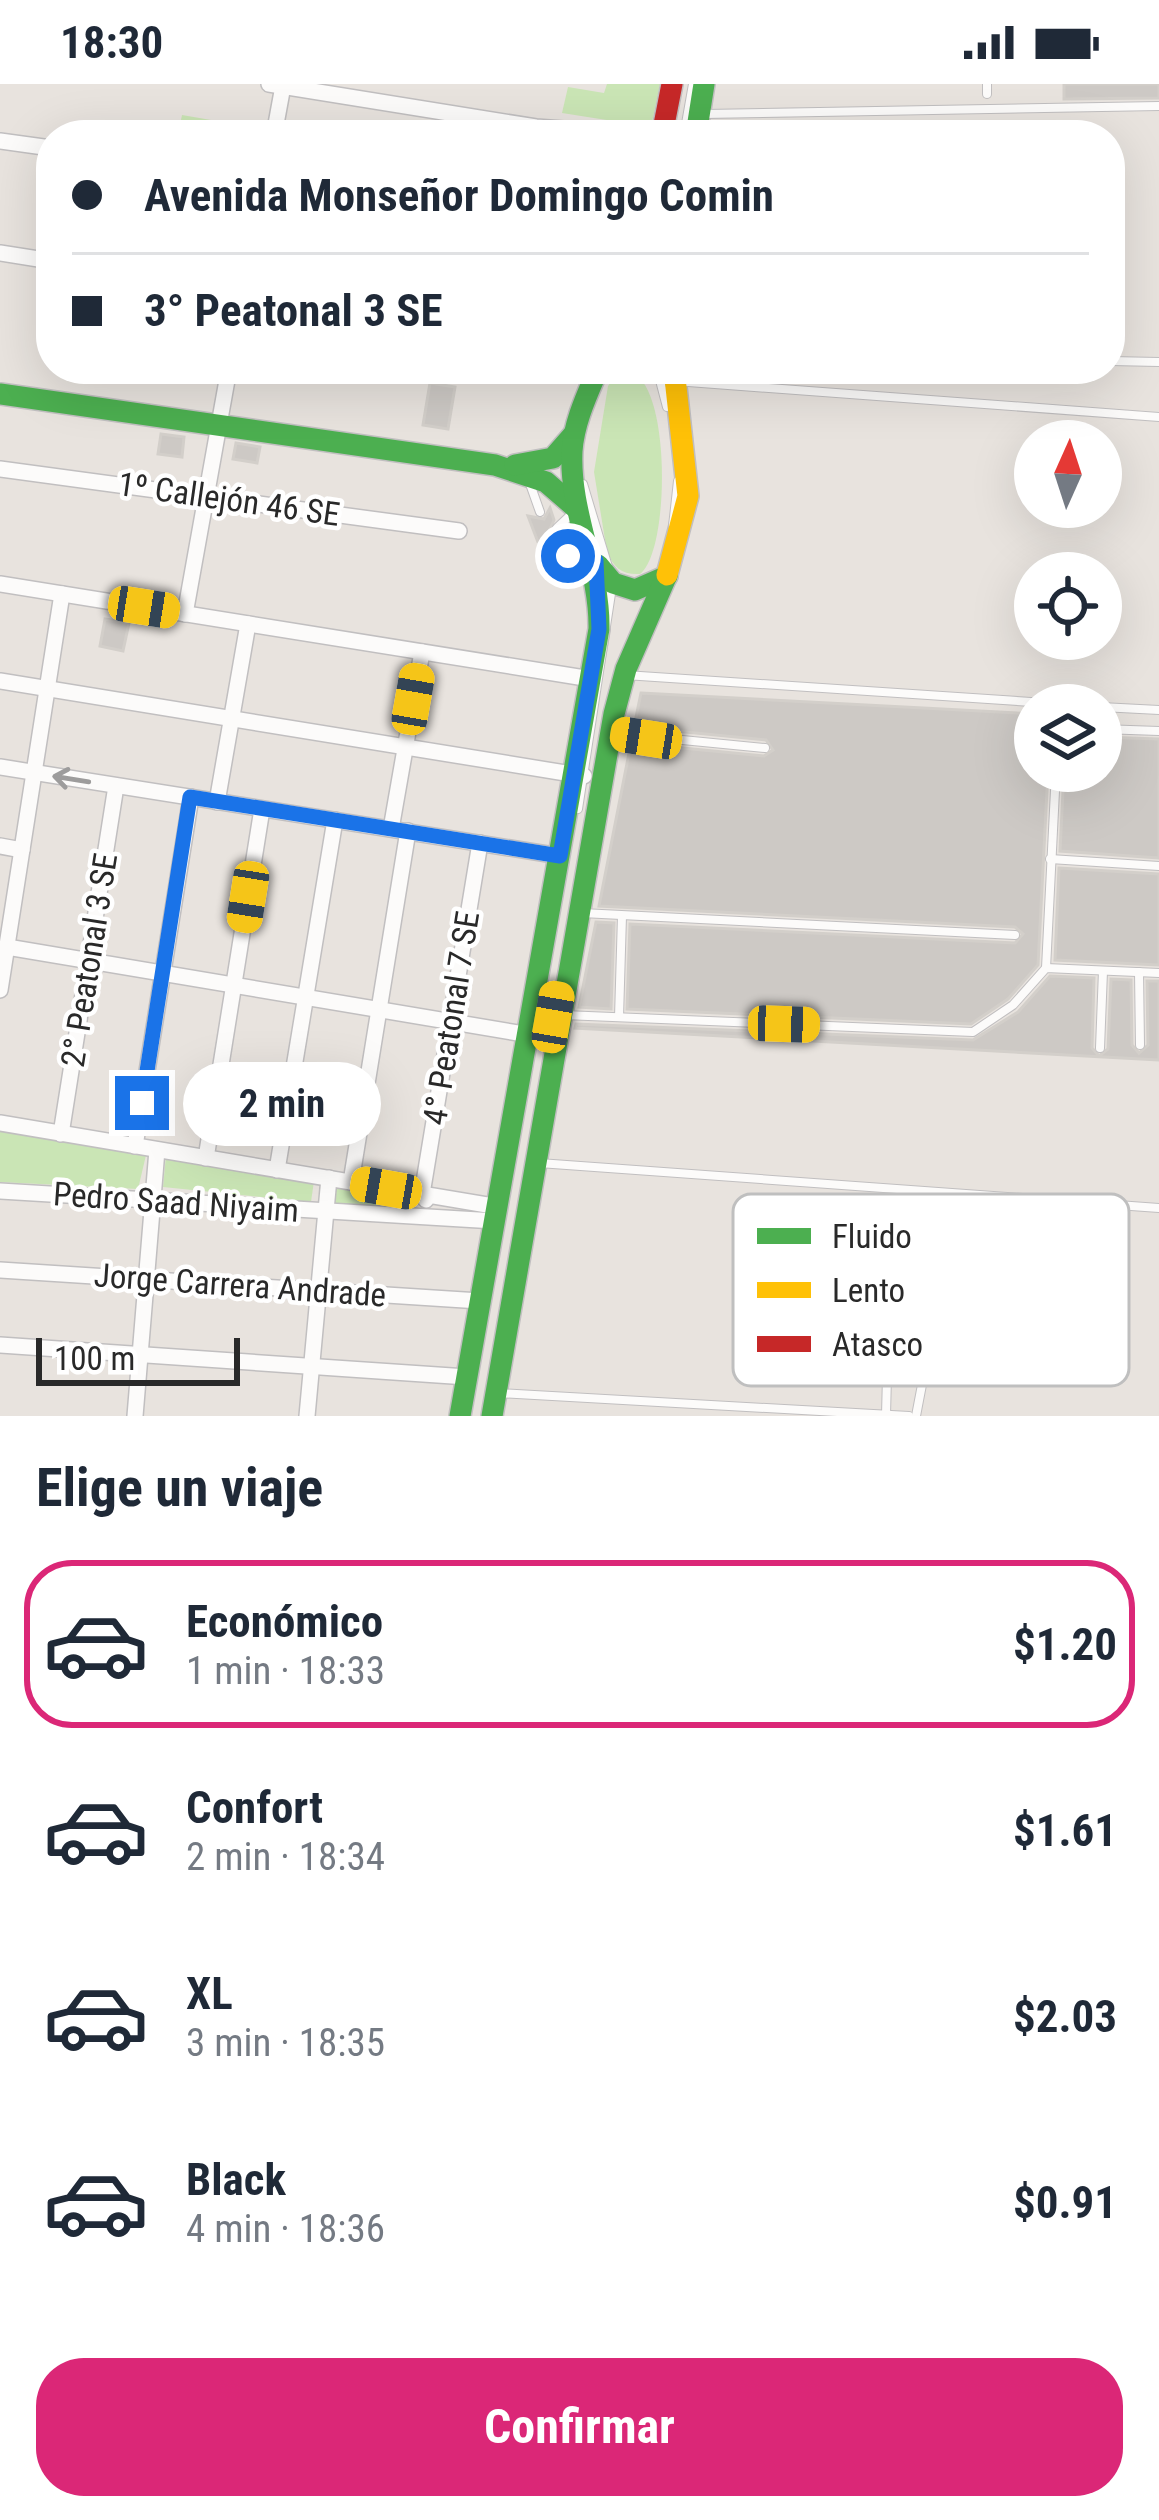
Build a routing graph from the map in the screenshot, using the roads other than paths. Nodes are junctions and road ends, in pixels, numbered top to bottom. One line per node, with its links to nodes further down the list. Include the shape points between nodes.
1 (676, 84): 9 (main road)
2 (693, 84): 10 (lane)
3 (704, 84): 11 (main road)
4 (276, 85): 5 (street); 7 (street)
5 (306, 87): 8 (street)
6 (1159, 106): 12 (lane)
7 (275, 120)
8 (478, 120)
9 (669, 120)
10 (687, 120)
11 (698, 120)
12 (800, 120)
13 (0, 141): 14 (street)
14 (36, 146)
15 (0, 253): 16 (street)
16 (36, 259)
17 (1125, 361): 18 (lane)
18 (1159, 362)
19 (226, 384): 26 (street)
20 (596, 384): 27 (main road)
21 (598, 384): 39 (lane, via 581,452)
22 (666, 384): 38 (main road, via 689,472 681,536)
23 (768, 384): 25 (lane)
24 (0, 394): 26 (main road)
25 (1159, 418)
26 (217, 424): 28 (main road); 31 (street)
27 (574, 434): 28 (main road, via 544,461); 32 (main road)
28 (495, 465): 30 (main road)
29 (0, 469): 31 (street, 1º Callejón 46 SE)
30 (527, 474): 32 (main road); 33 (lane)
31 (205, 495): 35 (street, 1º Callejón 46 SE); 42 (street)
32 (577, 509): 34 (lane); 37 (main road)
33 (540, 512)
34 (557, 528)
35 (459, 531)
36 (568, 556): 37 (lane)
37 (597, 563): 39 (main road); 46 (main road, via 601,608)
38 (660, 581): 39 (main road, via 635,590); 45 (main road); 127 (lane, via 609,700)
39 (613, 583): 60 (lane)
40 (0, 584): 41 (street)
41 (62, 594): 42 (street); 48 (street)
42 (184, 614): 43 (street)
43 (248, 624): 44 (street); 52 (street)
44 (422, 652): 46 (street); 56 (street)
45 (624, 675): 49 (lane); 55 (main road)
46 (591, 679): 60 (main road)
47 (0, 681): 48 (street)
48 (47, 689): 52 (street); 59 (street)
49 (1014, 701)
50 (1122, 707): 51 (lane)
51 (1159, 710)
52 (231, 718): 56 (street); 64 (street)
53 (1122, 730): 54 (lane)
54 (1159, 731)
55 (610, 732): 57 (lane); 74 (main road)
56 (405, 746): 60 (street); 67 (street)
57 (764, 748)
58 (0, 767): 59 (street)
59 (34, 773): 61 (street, one-way to 59); 70 (street)
60 (580, 775): 71 (main road); 126 (lane)
61 (116, 785): 63 (street); 78 (street, 2° Peatonal 3 SE)
62 (1055, 792): 72 (lane)
63 (190, 797): 64 (street); 82 (street)
64 (217, 802): 65 (street)
65 (262, 809): 66 (street); 84 (street)
66 (335, 820): 67 (street); 86 (street)
67 (400, 830): 68 (street); 87 (street)
68 (480, 843): 71 (street); 90 (street, 4° Peatonal 7 SE)
69 (0, 846): 70 (street)
70 (22, 850): 77 (street)
71 (560, 856): 91 (main road)
72 (1050, 859): 73 (lane); 79 (lane)
73 (1159, 866)
74 (580, 912): 75 (lane); 88 (main road)
75 (622, 916): 76 (lane); 89 (lane)
76 (1015, 935)
77 (6, 936): 78 (street); 85 (street)
78 (90, 961): 82 (street); 95 (street, 2° Peatonal 3 SE)
79 (1046, 968): 80 (lane); 89 (lane, via 1013,1005 973,1032)
80 (1103, 971): 81 (lane); 93 (lane)
81 (1138, 972): 83 (lane); 92 (lane)
82 (162, 973): 84 (street); 96 (street)
83 (1159, 973)
84 (234, 985): 86 (street); 98 (street)
85 (0, 990)
86 (306, 998): 87 (street); 100 (street)
87 (379, 1010): 90 (street); 102 (street)
88 (564, 1015): 89 (lane); 99 (main road)
89 (619, 1018)
90 (450, 1021): 91 (street); 104 (street, 4° Peatonal 7 SE)
91 (530, 1035): 110 (main road)
92 (1140, 1045)
93 (1100, 1048)
94 (0, 1124): 95 (street, Pedro Saad Niyaim)
95 (61, 1134): 96 (street, Pedro Saad Niyaim)
96 (135, 1146): 97 (street, Pedro Saad Niyaim)
97 (157, 1150): 98 (street, Pedro Saad Niyaim); 106 (street)
98 (206, 1158): 100 (street, Pedro Saad Niyaim)
99 (539, 1163): 105 (lane); 121 (main road)
100 (277, 1170): 101 (street, Pedro Saad Niyaim)
101 (328, 1178): 102 (street, Pedro Saad Niyaim); 109 (street)
102 (351, 1182): 104 (street, Pedro Saad Niyaim)
103 (0, 1191): 106 (street, Pedro Saad Niyaim)
104 (422, 1194): 110 (street, Pedro Saad Niyaim); 111 (street, 4° Peatonal 7 SE)
105 (966, 1194)
106 (153, 1200): 109 (street, Pedro Saad Niyaim); 113 (street)
107 (1129, 1206): 108 (lane)
108 (1159, 1208)
109 (326, 1211): 111 (street, Pedro Saad Niyaim); 114 (street)
110 (497, 1214): 111 (street, Pedro Saad Niyaim); 115 (main road)
111 (422, 1217)
112 (0, 1270): 113 (street, Jorge Carrera Andrade)
113 (146, 1279): 114 (street, Jorge Carrera Andrade); 117 (street)
114 (318, 1291): 115 (street, Jorge Carrera Andrade); 118 (street)
115 (480, 1301): 119 (main road)
116 (0, 1346): 117 (street)
117 (140, 1355): 118 (street); 123 (street)
118 (312, 1366): 119 (street); 124 (street)
119 (467, 1377): 125 (main road)
120 (921, 1386): 129 (lane)
121 (496, 1393): 122 (lane); 128 (main road)
122 (886, 1415): 129 (lane)
123 (135, 1416)
124 (307, 1416)
125 (460, 1416)
126 (470, 1416)
127 (482, 1416)
128 (492, 1416)
129 (913, 1416)

